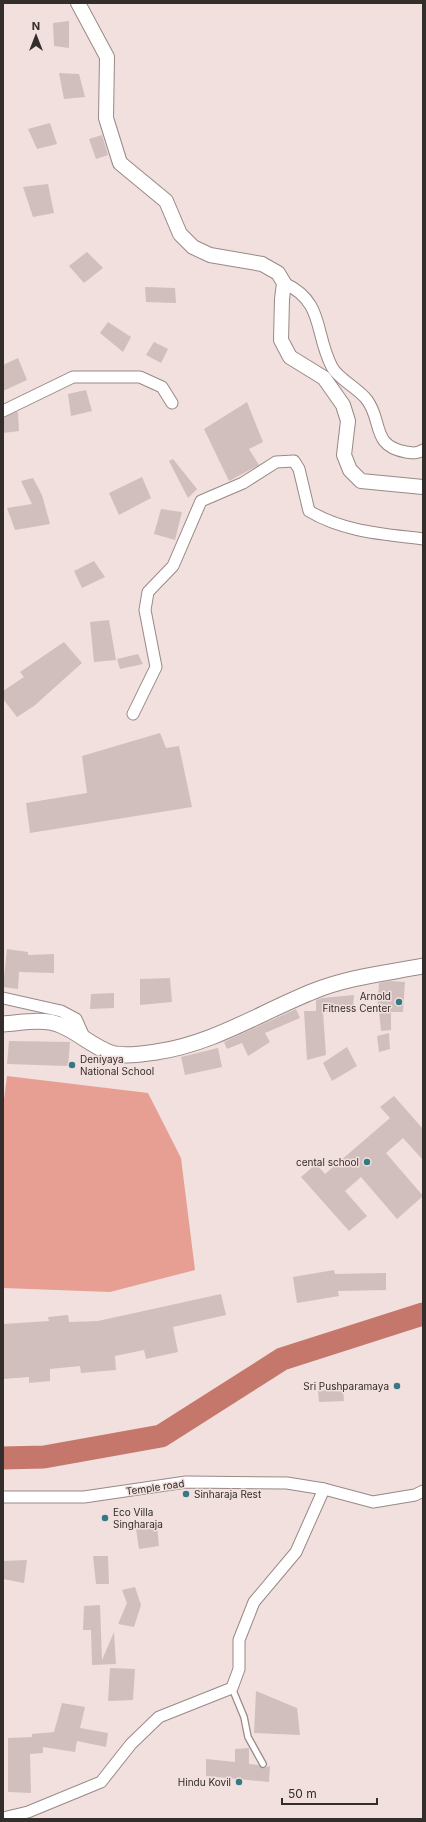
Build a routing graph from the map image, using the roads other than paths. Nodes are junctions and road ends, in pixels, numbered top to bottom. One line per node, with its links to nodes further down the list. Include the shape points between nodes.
1 (78, 3): 2 (street, via 107,57 106,118 120,163 166,201 180,234 193,247 210,255 262,264 278,273)
2 (284, 283): 5 (street, via 298,289 310,303 332,368 367,400 384,442 394,450 418,453); 6 (street, via 281,340 290,357 324,378 343,405 348,421 344,455 350,470 361,481)
3 (172, 403): 4 (street, via 162,387 140,377 73,377)
4 (3, 411)
5 (423, 450)
6 (423, 487)
7 (423, 539): 8 (street, via 359,531 325,520 309,511 299,468 294,461 276,462 243,483 201,501 173,566 148,592 145,610 156,667)
8 (133, 714)
9 (423, 966): 12 (main road, via 315,990 239,1026 185,1046 126,1055 111,1053)
10 (3, 998): 12 (street, via 61,1011 71,1016 76,1019)
11 (3, 1024): 12 (main road, via 46,1022 60,1025)
12 (85, 1039)
13 (324, 1489): 14 (street, Temple road, via 373,1502 415,1495); 15 (street, Temple road, via 287,1483 186,1482 84,1497); 16 (street, via 296,1552 254,1602 239,1640 239,1669)
14 (423, 1491)
15 (3, 1497)
16 (232, 1688): 17 (lane, via 244,1717 248,1737); 18 (street, via 159,1717 131,1744 101,1782 28,1812)
17 (263, 1764)
18 (3, 1818)

